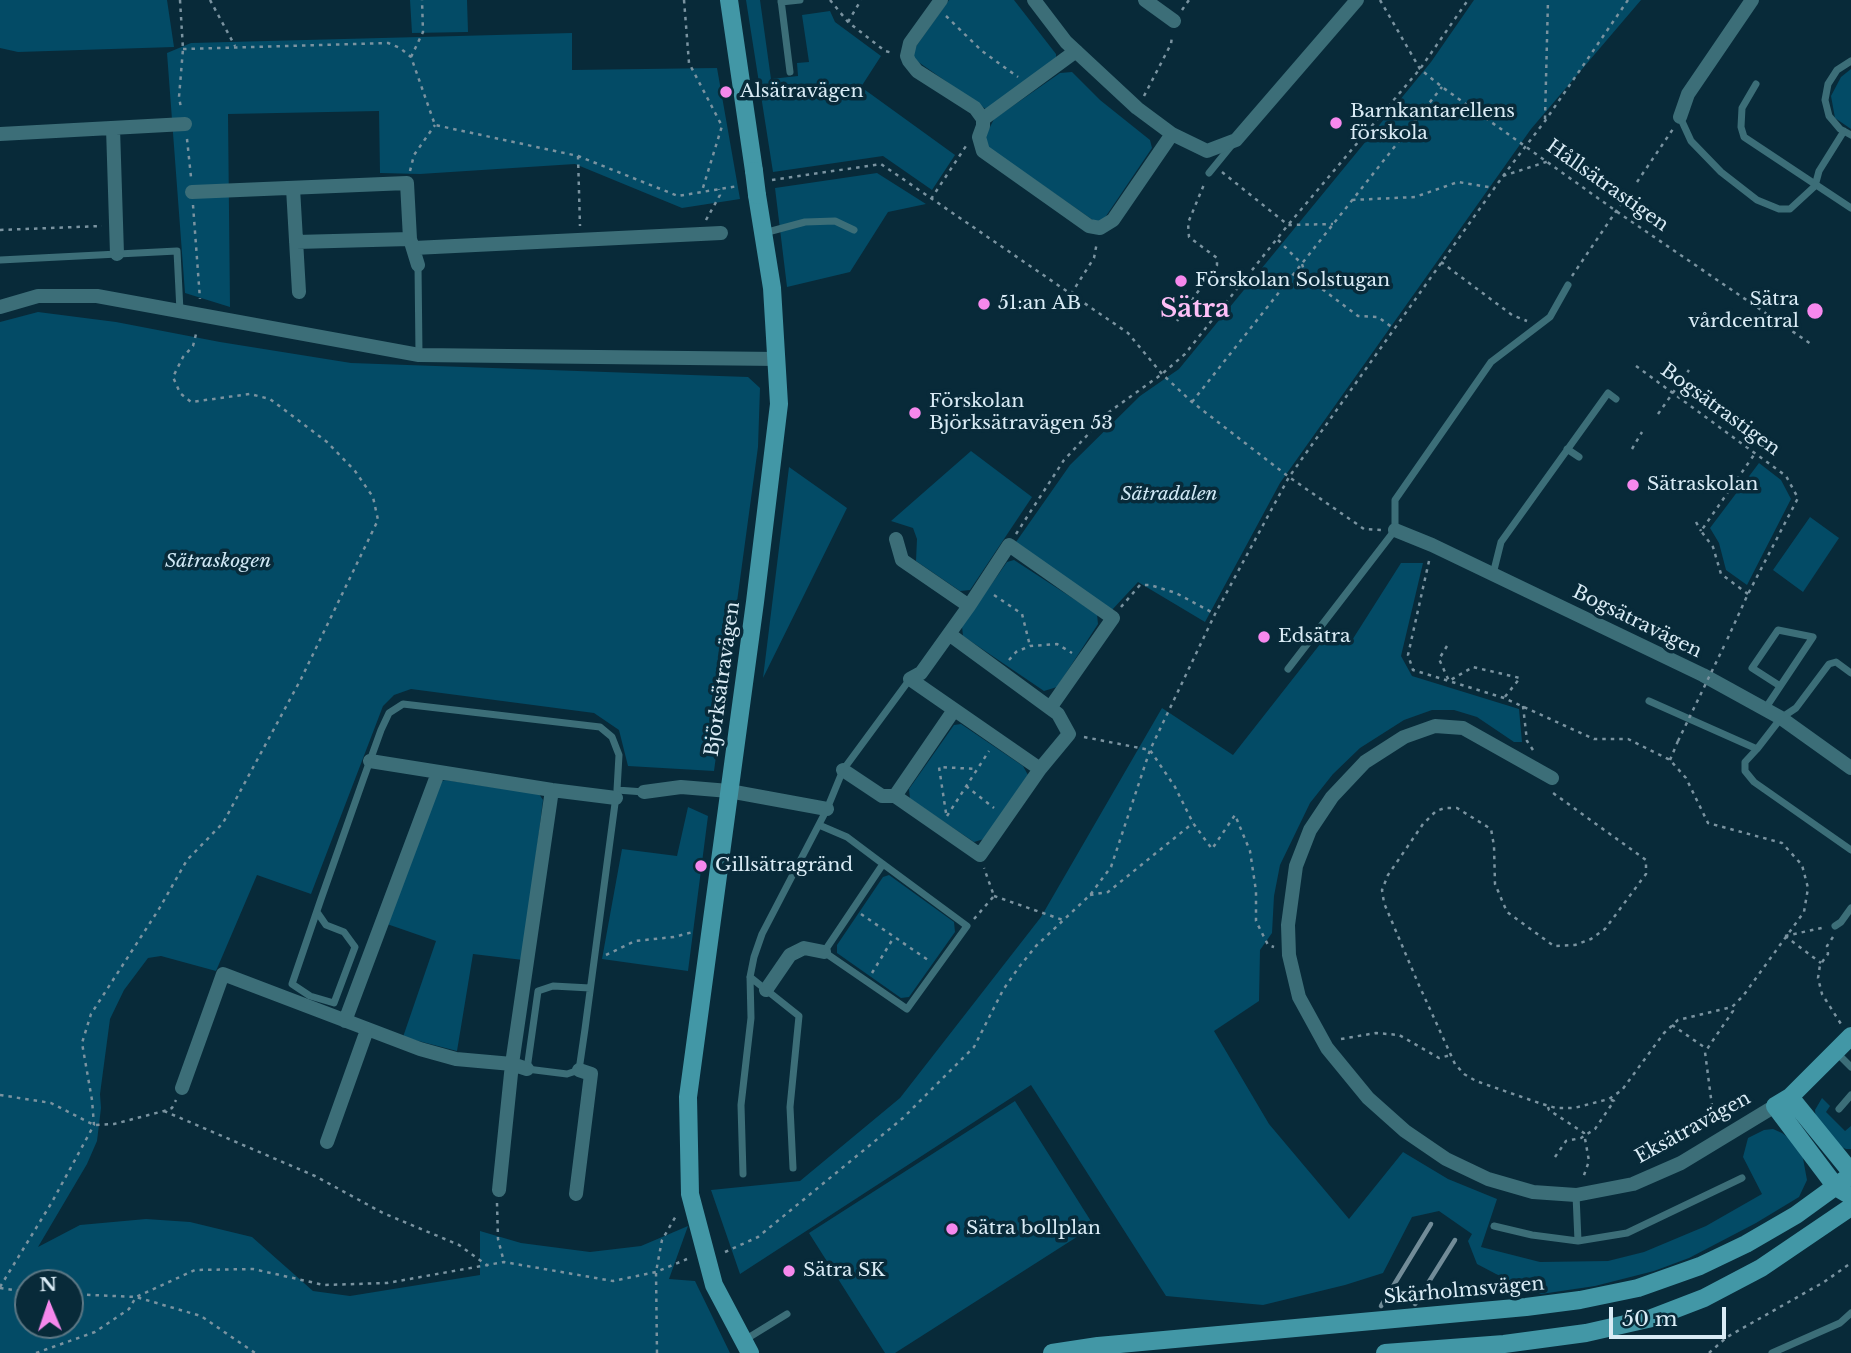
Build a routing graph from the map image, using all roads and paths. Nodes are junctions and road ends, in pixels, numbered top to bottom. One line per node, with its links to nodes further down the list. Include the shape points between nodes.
1 (180, 0): 23 (path)
2 (211, 0): 22 (path)
3 (422, 0): 26 (path, via 423,32)
4 (684, 0): 59 (path, via 689,63 722,126)
5 (729, 0): 51 (street, Björksätravägen)
6 (800, 0): 18 (lane)
7 (830, 0): 21 (path)
8 (861, 0): 21 (path)
9 (1034, 0): 24 (street)
10 (1145, 0): 20 (street)
11 (1189, 0): 20 (path)
12 (1357, 0): 44 (street)
13 (1380, 0): 28 (path, Hållsätrastigen)
14 (1468, 0): 28 (path)
15 (1548, 0): 36 (path)
16 (1628, 0): 36 (path)
17 (1752, 0): 34 (street, via 1688,94)
18 (781, 1): 29 (lane)
19 (939, 3): 25 (street, via 910,43); 30 (path, via 982,51)
20 (1174, 21): 33 (path, via 1171,44)
21 (848, 22): 25 (path, via 885,51)
22 (236, 48): 23 (path); 26 (path, via 388,43)
23 (183, 49): 37 (path, via 179,97)
24 (1076, 51): 30 (street); 33 (street)
25 (907, 56): 35 (street, via 917,71 975,108)
26 (411, 57): 38 (path)
27 (1851, 61): 40 (lane, via 1837,70 1825,100 1829,116)
28 (1420, 69): 32 (path, Hållsätrastigen); 68 (path)
29 (790, 72)
30 (1028, 84): 35 (street)
31 (1756, 84): 55 (lane, via 1742,108 1744,137)
32 (1441, 87): 45 (path, Hållsätrastigen); 62 (path)
33 (1137, 108): 42 (street)
34 (1680, 117): 52 (path); 55 (lane, via 1690,141 1757,200 1790,209)
35 (983, 119): 43 (street)
36 (1545, 121): 45 (path)
37 (185, 124): 39 (street); 60 (path)
38 (435, 125): 46 (path); 53 (path, via 414,155)
39 (113, 128): 41 (street); 67 (street)
40 (1847, 133): 55 (lane, via 1819,172)
41 (0, 134)
42 (1172, 134): 44 (street, via 1207,150); 70 (street, via 1113,220)
43 (979, 137): 61 (path, via 967,145); 70 (street, via 983,151 1089,226)
44 (1236, 140): 47 (lane)
45 (1525, 146): 48 (path, Hållsätrastigen); 50 (path)
46 (578, 156): 59 (path, via 678,196); 75 (path)
47 (1220, 161): 49 (lane); 68 (path, via 1221,171)
48 (1549, 161): 50 (path); 65 (path, Hållsätrastigen)
49 (1209, 173): 91 (path, via 1188,223 1189,237 1217,258 1217,265)
50 (1503, 176): 57 (path)
51 (759, 182): 61 (path, via 881,163); 74 (street, Björksätravägen)
52 (1637, 182)
53 (407, 183): 56 (street); 78 (street)
54 (738, 186): 58 (path)
55 (1815, 186): 64 (lane)
56 (293, 188): 60 (street); 77 (street)
57 (1494, 188): 62 (path, via 1458,182 1415,197); 81 (path)
58 (719, 189): 59 (path); 69 (path)
59 (702, 191)
60 (192, 192): 89 (path)
61 (931, 199): 86 (path)
62 (1352, 200): 66 (path)
63 (1623, 201): 65 (path)
64 (1851, 208)
65 (1616, 211): 84 (path); 93 (path, Hållsätrastigen)
66 (1333, 224): 68 (path); 82 (path)
67 (116, 225): 71 (path); 79 (street)
68 (1288, 225): 76 (path)
69 (702, 228)
70 (1100, 228): 86 (path, via 1094,258)
71 (0, 230)
72 (853, 230): 74 (lane, via 835,221 805,222)
73 (721, 233): 75 (street)
74 (764, 233): 95 (street, Björksätravägen)
75 (581, 240): 78 (street)
76 (1278, 240): 82 (path); 98 (path, via 1185,354)
77 (296, 242): 78 (street); 85 (street)
78 (412, 243): 83 (street)
79 (117, 254): 80 (lane); 88 (lane, via 177,251)
80 (0, 260)
81 (1441, 262): 90 (path); 92 (path)
82 (1302, 264): 92 (path, via 1307,276 1358,316 1378,317); 101 (path)
83 (418, 265): 94 (lane)
84 (1568, 285): 110 (lane, via 1550,317 1491,362 1395,500)
85 (299, 292)
86 (1071, 294): 98 (path, via 1128,333)
87 (0, 307): 88 (street, via 38,296 97,296)
88 (180, 311): 89 (street)
89 (201, 315): 94 (street); 206 (path, via 193,346 173,377 180,393 191,402 250,394 270,399 327,442 355,471 373,497 378,520 301,679 223,823 187,860 91,1014 82,1043)
90 (1512, 315)
91 (1177, 321)
92 (1394, 328): 108 (path)
93 (1811, 344)
94 (419, 355): 95 (street)
95 (778, 359): 153 (street, Björksätravägen, via 779,404)
96 (1636, 366): 99 (path, Bogsätrastigen)
97 (1689, 370): 99 (path)
98 (1162, 374): 101 (path); 113 (path, via 1109,412 1064,460)
99 (1673, 394): 102 (path); 106 (path, Bogsätrastigen)
100 (1616, 399): 105 (lane, via 1608,393)
101 (1192, 402): 108 (path)
102 (1658, 414)
103 (1642, 432): 104 (path)
104 (1632, 449)
105 (1567, 450): 107 (lane); 115 (lane, via 1501,542)
106 (1756, 452): 111 (path); 117 (path, Bogsätrastigen, via 1786,476 1798,498)
107 (1579, 457)
108 (1289, 477): 110 (path, via 1364,529); 120 (path)
109 (1696, 522): 111 (path)
110 (1395, 530): 114 (street, Bogsätravägen); 125 (lane)
111 (1701, 531): 117 (path, via 1713,547 1721,574)
112 (896, 539): 119 (street, via 902,561)
113 (1009, 545): 116 (street); 124 (street, via 1113,618)
114 (1432, 545): 115 (street, Bogsätravägen); 129 (path, via 1408,655 1413,670)
115 (1493, 574): 135 (street, Bogsätravägen)
116 (982, 586): 119 (street); 122 (path, via 1022,614)
117 (1748, 594): 143 (path, Bogsätrastigen, bridge)
118 (1128, 598): 120 (path, via 1140,585 1150,585)
119 (969, 606): 121 (street)
120 (1215, 614): 142 (path)
121 (949, 634): 126 (street); 128 (street, via 921,673)
122 (1030, 646): 124 (path, via 1057,644); 126 (path, via 1016,652)
123 (1447, 646): 129 (path, via 1439,659)
124 (1084, 660): 134 (street)
125 (1287, 669)
126 (1001, 671): 134 (street)
127 (1851, 673): 137 (lane, via 1836,662 1829,664 1796,708)
128 (910, 679): 136 (street); 148 (lane)
129 (1448, 681): 131 (path); 131 (path, via 1473,667 1520,678)
130 (1780, 686): 130 (lane, via 1807,647 1813,637 1777,630 1752,668); 135 (lane)
131 (1504, 698): 133 (path)
132 (1649, 701): 141 (lane)
133 (1523, 706): 140 (path); 143 (path, via 1594,739 1628,739)
134 (1050, 708): 138 (street)
135 (1765, 709): 137 (street, Bogsätravägen)
136 (954, 710): 139 (street); 156 (street)
137 (1781, 718): 141 (lane); 145 (street, Bogsätravägen)
138 (1069, 734): 142 (path); 147 (street)
139 (997, 739): 146 (path); 147 (street)
140 (1527, 741)
141 (1757, 749): 161 (lane, via 1745,762 1745,771 1754,782)
142 (1150, 750): 159 (path); 165 (path, via 1111,867)
143 (1670, 760): 173 (path, via 1686,778 1709,823 1782,843 1802,865 1808,888 1804,912)
144 (370, 761): 149 (street); 155 (lane, via 389,713 403,704 600,727 612,737 619,755); 168 (lane)
145 (1851, 768)
146 (977, 769): 151 (path); 151 (path, via 939,767 946,816)
147 (1040, 769): 158 (street)
148 (843, 770): 156 (street, via 883,796); 157 (lane)
149 (438, 773): 152 (street); 185 (street)
150 (1552, 778): 176 (street, Eksätravägen, via 1483,737 1449,726 1404,737 1366,762 1332,797 1310,830 1296,866); 192 (path, via 1553,794 1646,860 1646,874 1605,929 1591,939 1554,946 1507,912 1495,884 1491,829 1457,808 1436,811 1423,824 1382,890)
151 (966, 786): 158 (path)
152 (552, 790): 155 (street); 193 (street)
153 (729, 791): 154 (street, via 681,787); 157 (street); 172 (street, Björksätravägen)
154 (644, 792): 155 (lane)
155 (616, 794): 177 (lane)
156 (895, 796): 162 (street)
157 (827, 809): 160 (lane)
158 (1007, 817): 162 (street)
159 (1193, 823): 165 (path, via 1108,892); 176 (path, via 1212,849 1236,815 1250,851 1256,920 1268,944)
160 (818, 825): 163 (lane, via 848,837); 180 (lane, via 762,934)
161 (1851, 850)
162 (980, 855): 164 (path)
163 (883, 864): 167 (lane); 170 (lane)
164 (994, 895): 169 (path); 170 (path)
165 (1090, 895): 169 (path)
166 (1851, 908): 171 (lane)
167 (853, 909): 174 (path); 175 (lane)
168 (317, 912): 168 (lane, via 326,925 344,932 355,947 334,1003 310,996 292,984)
169 (1063, 920): 224 (path, via 1019,967 974,1047 903,1118 758,1237)
170 (967, 926): 179 (lane)
171 (1835, 926): 173 (path); 178 (path, via 1839,929)
172 (712, 927): 177 (path, via 635,942); 220 (street, Björksätravägen, via 688,1097)
173 (1785, 936): 178 (path); 184 (path)
174 (894, 937): 179 (path); 181 (path)
175 (824, 952): 181 (lane); 183 (street, via 804,948 790,955)
176 (1289, 955): 216 (street, Eksätravägen, via 1299,996 1327,1048 1368,1098 1405,1131 1446,1159 1488,1179 1534,1192)
177 (594, 961): 182 (lane)
178 (1821, 963): 188 (path, via 1822,994)
179 (938, 967): 181 (lane, via 907,1009)
180 (750, 977): 183 (lane); 212 (lane, via 751,1017 741,1105)
181 (867, 981)
182 (590, 988): 195 (lane, via 553,986 538,991); 196 (lane)
183 (766, 990): 210 (lane, via 799,1016 790,1107)
184 (1732, 1007): 186 (path); 190 (path)
185 (345, 1021): 187 (street); 197 (street, via 223,974)
186 (1672, 1025): 190 (path); 200 (path, via 1622,1090)
187 (367, 1030): 193 (street, via 456,1059); 208 (street)
188 (1847, 1031): 191 (street, Eksätravägen)
189 (1338, 1040): 192 (path, via 1376,1033 1399,1035 1439,1058)
190 (1707, 1049): 205 (path, via 1717,1126)
191 (1836, 1052): 194 (lane); 201 (street, Eksätravägen)
192 (1451, 1055): 202 (path, via 1464,1074 1476,1081)
193 (512, 1064): 195 (street); 217 (street)
194 (1851, 1067)
195 (527, 1069): 196 (lane, via 567,1074)
196 (579, 1070): 219 (street, via 592,1074)
197 (182, 1088): 204 (path, via 172,1108)
198 (0, 1095): 206 (path, via 51,1103)
199 (1851, 1095): 203 (lane)
200 (1609, 1099): 202 (path, via 1574,1108); 207 (path, via 1614,1101 1595,1129)
201 (1782, 1101): 211 (street); 216 (street, Eksätravägen, via 1681,1163 1633,1185); 218 (street, Eksätravägen)
202 (1548, 1106): 207 (path)
203 (1839, 1109)
204 (164, 1111): 206 (path); 228 (path, via 315,1176 383,1213 458,1245)
205 (1726, 1119)
206 (94, 1125): 230 (path)
207 (1585, 1135): 209 (path, via 1566,1141); 215 (path, via 1589,1161)
208 (327, 1142)
209 (1555, 1157)
210 (793, 1168)
211 (1851, 1173): 218 (street, Skärholmsvägen)
212 (743, 1174)
213 (1742, 1178): 223 (lane, via 1627,1233)
214 (1594, 1179): 215 (path)
215 (1583, 1180): 216 (path)
216 (1576, 1188): 223 (lane)
217 (499, 1190): 226 (path, via 498,1239)
218 (1844, 1191): 239 (street, Skärholmsvägen, via 1700,1266 1580,1300)
219 (576, 1194)
220 (690, 1194): 229 (path, via 662,1240); 235 (street, Björksätravägen, via 715,1285)
221 (1851, 1207): 240 (street, via 1761,1268 1704,1298 1651,1318 1586,1333)
222 (1494, 1226): 223 (lane)
223 (1578, 1241)
224 (725, 1252)
225 (687, 1259): 229 (path)
226 (504, 1262): 228 (path); 229 (path, via 613,1280)
227 (1851, 1263): 241 (path, via 1727,1337)
228 (488, 1266): 232 (path, via 387,1283 324,1285 253,1269 195,1270)
229 (656, 1272): 238 (path)
230 (0, 1288)
231 (84, 1295): 232 (path)
232 (136, 1297): 236 (path, via 129,1309 95,1332); 237 (path, via 201,1316)
233 (1851, 1313): 242 (lane, via 1840,1323)
234 (787, 1314): 235 (lane)
235 (746, 1347)
236 (36, 1353)
237 (255, 1353)
238 (657, 1353)
239 (1052, 1353)
240 (1385, 1353)
241 (1709, 1353)
242 (1772, 1353)

